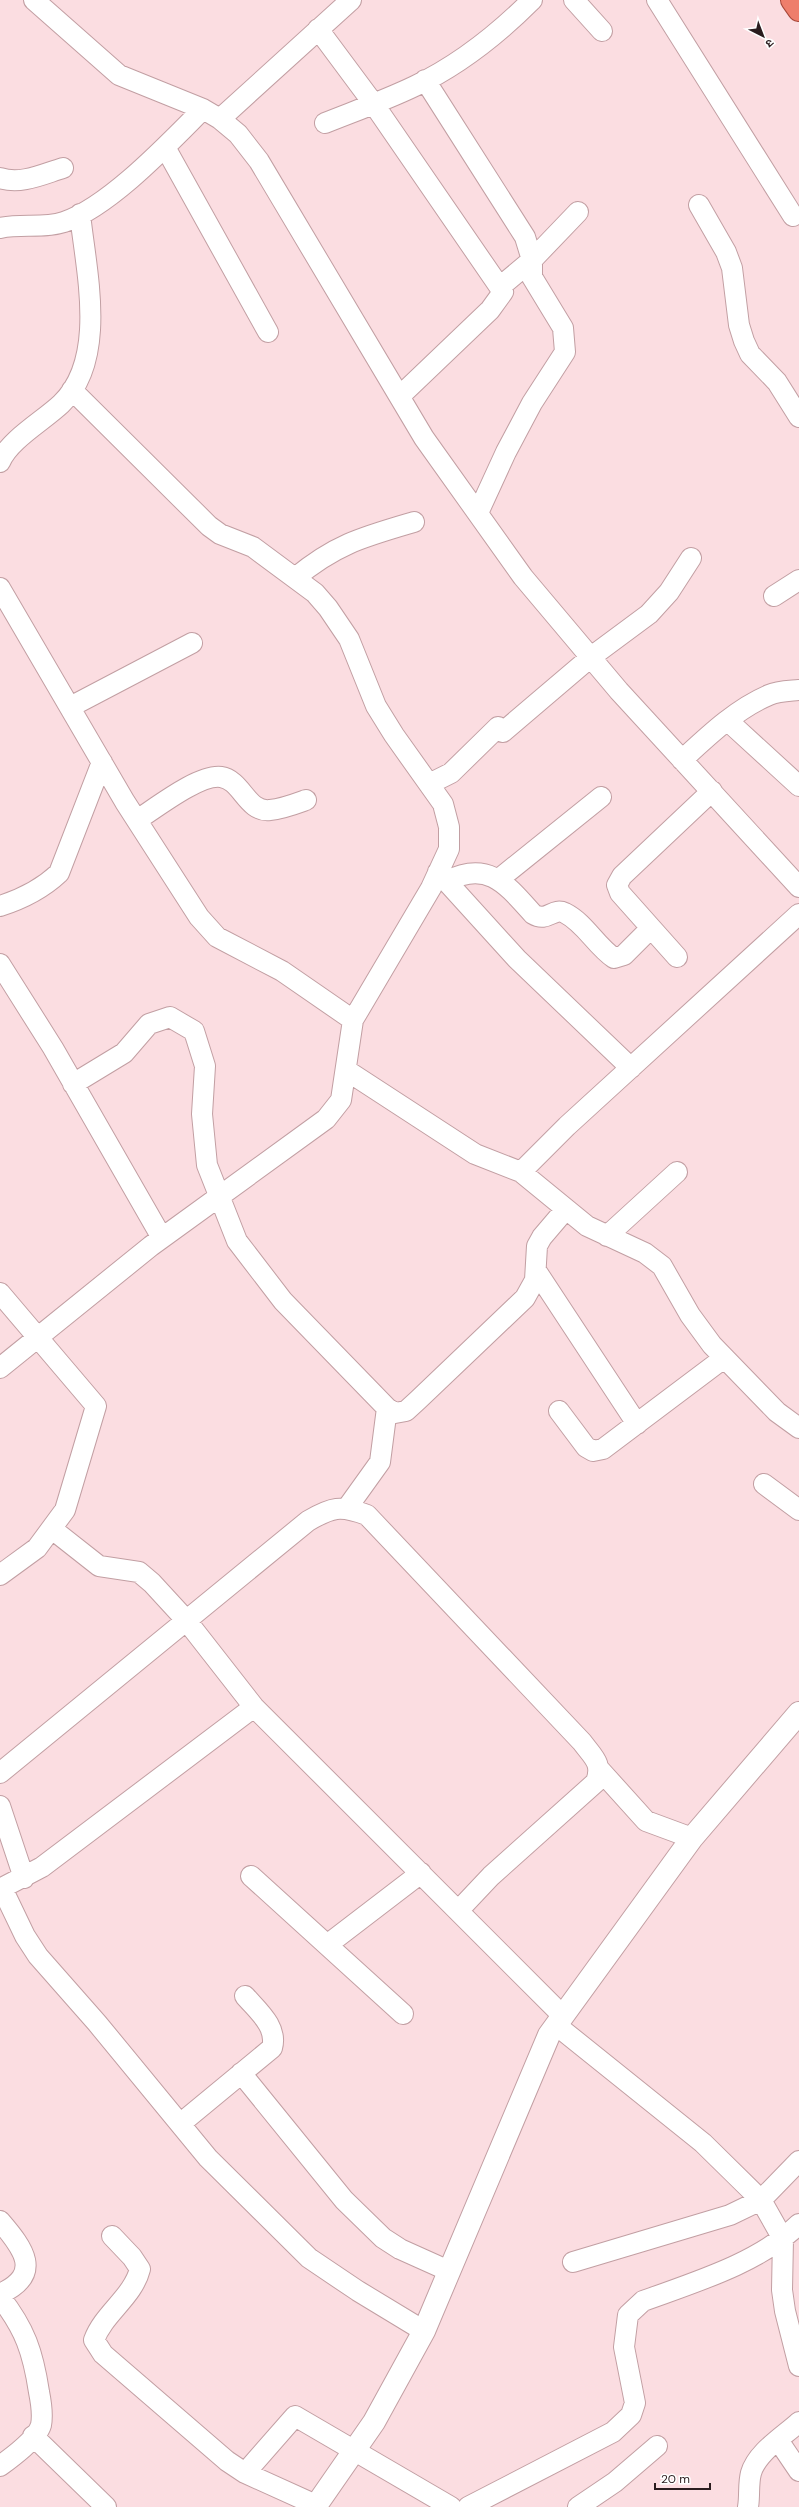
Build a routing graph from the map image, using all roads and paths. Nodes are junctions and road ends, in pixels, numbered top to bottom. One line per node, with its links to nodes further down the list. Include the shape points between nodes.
1 (34, 0): 12 (street, via 119,75)
2 (351, 0): 8 (street)
3 (532, 0): 10 (street, via 498,32 468,55)
4 (574, 0): 9 (street)
5 (657, 0): 20 (street)
6 (792, 0): 7 (highway)
7 (799, 10)
8 (318, 29): 11 (street); 12 (street)
9 (602, 31)
10 (425, 80): 11 (street); 22 (street, via 525,237)
11 (373, 103): 13 (street); 23 (street)
12 (211, 114): 14 (street); 26 (street, via 238,134 259,161)
13 (325, 123)
14 (165, 147): 19 (street, via 110,194); 24 (street)
15 (63, 168): 16 (street, via 26,180)
16 (0, 178)
17 (699, 205): 27 (street, via 726,252 732,268 738,319 750,354 777,382)
18 (578, 212): 22 (street)
19 (80, 214): 21 (street, via 55,223); 25 (street, via 92,325 87,351 78,380)
20 (793, 216)
21 (0, 228)
22 (532, 260): 23 (street); 29 (street, via 535,283 563,328 565,352 532,403)
23 (501, 286): 26 (street, via 501,297 490,310)
24 (268, 332)
25 (72, 390): 28 (street, via 44,419 15,442 3,454); 32 (street, via 209,526 220,534 253,547)
26 (400, 396): 29 (street, via 424,438)
27 (799, 417)
28 (0, 462)
29 (478, 513): 37 (street, via 523,577)
30 (414, 522): 32 (street, via 357,539 331,551)
31 (691, 558): 37 (street, via 669,592 649,614)
32 (294, 578): 43 (street, via 315,593 349,639 376,706)
33 (799, 580): 35 (street)
34 (0, 588): 39 (street)
35 (774, 596)
36 (192, 643): 39 (street)
37 (591, 657): 41 (street); 43 (street, via 500,729 451,773)
38 (799, 690): 40 (street, via 769,695)
39 (70, 706): 42 (street)
40 (728, 721): 41 (street); 44 (street)
41 (682, 760): 45 (street)
42 (102, 762): 48 (street); 52 (street, via 59,873 47,885)
43 (429, 784): 49 (street, via 443,804 449,827 449,849)
44 (799, 786)
45 (712, 792): 51 (street); 54 (street, via 622,876 617,885 620,893)
46 (601, 797): 50 (street)
47 (306, 800): 48 (street, via 270,811 260,809 252,804 231,780 221,777 206,779)
48 (137, 820): 57 (street, via 199,917 217,936 282,971)
49 (443, 877): 50 (street, via 474,872); 57 (street); 58 (street, via 517,960)
50 (499, 879): 54 (street, via 533,914 539,918 553,912 563,912 614,958 624,955)
51 (799, 887)
52 (0, 906)
53 (799, 914): 58 (street)
54 (651, 928): 55 (street)
55 (677, 957)
56 (0, 964): 60 (street)
57 (352, 1020): 59 (street)
58 (631, 1068): 61 (street)
59 (346, 1070): 61 (street, via 475,1154); 63 (street, via 341,1100 326,1119)
60 (73, 1084): 63 (street, via 124,1053 149,1024 170,1017 194,1031 204,1066 202,1114 207,1165); 66 (street)
61 (521, 1172): 64 (street)
62 (677, 1172): 65 (street)
63 (219, 1196): 66 (street); 72 (street, via 237,1241 283,1301)
64 (565, 1210): 65 (street, via 587,1226); 67 (street, via 537,1246)
65 (608, 1236): 70 (street, via 645,1253 662,1266 690,1315)
66 (162, 1238): 69 (street)
67 (537, 1272): 72 (street, via 532,1289 525,1298 406,1411 396,1413); 74 (street)
68 (0, 1293): 69 (street)
69 (38, 1338): 71 (street); 79 (street, via 96,1406 65,1510)
70 (724, 1358): 74 (street); 75 (street, via 777,1412)
71 (0, 1368)
72 (387, 1408): 77 (street, via 380,1462)
73 (559, 1411): 74 (street, via 586,1447 593,1451 603,1449)
74 (637, 1424)
75 (799, 1428)
76 (764, 1484): 78 (street)
77 (347, 1508): 81 (street, via 328,1510 308,1521); 84 (street, via 366,1515 577,1736)
78 (799, 1510)
79 (52, 1529): 80 (street, via 37,1548); 81 (street, via 99,1566 139,1572)
80 (0, 1575)
81 (186, 1620): 82 (street); 85 (street)
82 (254, 1707): 88 (street); 90 (street)
83 (799, 1713): 87 (street)
84 (600, 1770): 87 (street, via 646,1821); 92 (street, via 596,1782 491,1876)
85 (0, 1772)
86 (0, 1806): 90 (street)
87 (692, 1838): 96 (street)
88 (421, 1873): 92 (street); 93 (street)
89 (251, 1876): 93 (street)
90 (24, 1878): 91 (street)
91 (1, 1889): 98 (street, via 38,1956)
92 (458, 1911): 96 (street)
93 (327, 1945): 95 (street)
94 (245, 1996): 97 (street, via 272,2029 275,2038 272,2048)
95 (403, 2014)
96 (560, 2021): 100 (street, via 704,2143); 106 (street, via 549,2035 479,2206)
97 (241, 2072): 98 (street); 106 (street, via 344,2200 383,2238 400,2249)
98 (180, 2124): 110 (street, via 208,2158 309,2258)
99 (799, 2161): 100 (street)
100 (761, 2200): 104 (street); 105 (street, via 730,2216)
101 (0, 2221): 107 (street, via 26,2261 26,2270 20,2282)
102 (799, 2224): 104 (street)
103 (112, 2236): 119 (street, via 140,2269 137,2281 99,2327 94,2340 109,2359 227,2461)
104 (783, 2239): 109 (street, via 782,2290); 123 (street, via 763,2252 643,2301 628,2315 624,2347 635,2403 632,2415 613,2432)
105 (573, 2262)
106 (448, 2271): 110 (street)
107 (0, 2294)
108 (0, 2297): 113 (street, via 15,2316 34,2358 41,2403 41,2426)
109 (792, 2306): 111 (street)
110 (424, 2330): 116 (street, via 374,2422)
111 (799, 2366)
112 (799, 2422): 114 (street)
113 (33, 2436): 117 (street, via 23,2449); 121 (street)
114 (778, 2440): 118 (street); 125 (street, via 762,2456 751,2473)
115 (657, 2446): 124 (street, via 615,2482)
116 (354, 2449): 119 (street, via 296,2416); 120 (street); 122 (street)
117 (0, 2466)
118 (799, 2471)
119 (245, 2473): 120 (street)
120 (316, 2506)
121 (106, 2507)
122 (451, 2507)
123 (468, 2507)
124 (578, 2507)
125 (748, 2507)

